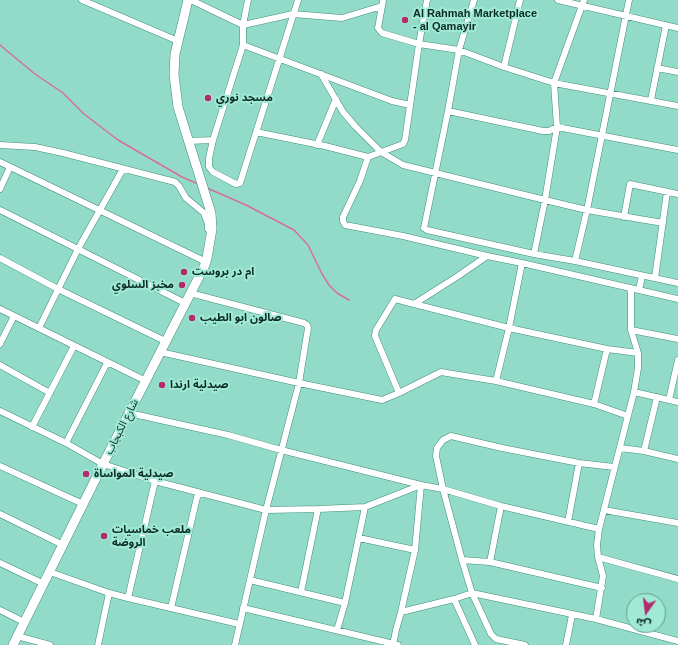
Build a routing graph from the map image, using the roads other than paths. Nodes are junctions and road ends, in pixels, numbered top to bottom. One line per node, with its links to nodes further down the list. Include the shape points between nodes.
1 (82, 0): 17 (street)
2 (189, 0): 14 (street); 17 (main road)
3 (248, 0): 14 (street)
4 (298, 0): 12 (street)
5 (427, 0): 18 (street)
6 (474, 0): 20 (street)
7 (520, 0): 22 (street)
8 (558, 0): 11 (street)
9 (629, 0): 13 (street)
10 (383, 3): 12 (street, via 342,18); 18 (street, via 379,30)
11 (583, 3): 13 (street); 26 (street)
12 (294, 14): 14 (street); 21 (street)
13 (626, 16): 15 (street); 27 (street)
14 (243, 25): 19 (street)
15 (666, 25): 16 (street); 23 (street)
16 (678, 28)
17 (178, 41): 37 (main road, via 174,75 178,107)
18 (419, 44): 20 (street); 30 (street)
19 (243, 45): 21 (street); 36 (street)
20 (459, 50): 22 (street); 32 (street)
21 (279, 58): 25 (street); 34 (street)
22 (504, 67): 26 (street)
23 (657, 68): 24 (street); 29 (street)
24 (678, 72)
25 (321, 74): 28 (street); 30 (street, via 392,101)
26 (554, 83): 27 (street); 33 (street)
27 (611, 92): 29 (street); 35 (street)
28 (336, 99): 39 (street); 41 (street, via 343,112)
29 (651, 100): 31 (street)
30 (410, 105): 41 (street, via 404,142)
31 (678, 106)
32 (448, 111): 33 (street, via 549,131); 46 (street)
33 (557, 127): 35 (street); 50 (street)
34 (256, 132): 36 (street, via 238,184 213,172 209,167); 39 (street)
35 (602, 135): 40 (street); 53 (street)
36 (213, 140): 37 (street)
37 (188, 141): 61 (main road, شارع الكبجاب, via 211,214 210,247)
38 (0, 145): 45 (street, via 35,147)
39 (317, 145): 42 (street)
40 (678, 150)
41 (381, 152): 42 (street); 46 (street, via 403,165)
42 (368, 157): 58 (street, via 343,217 345,225)
43 (0, 162): 44 (street)
44 (10, 166): 47 (street); 51 (street)
45 (123, 169): 51 (street); 61 (street, via 175,182 186,198 204,213 208,229)
46 (434, 174): 50 (street); 57 (street, via 424,228)
47 (0, 189)
48 (667, 192): 49 (street); 54 (street, via 630,184); 55 (street)
49 (678, 194)
50 (545, 200): 53 (street); 57 (street)
51 (100, 209): 56 (street); 61 (street)
52 (0, 210): 56 (street)
53 (587, 210): 54 (street); 60 (street)
54 (624, 217): 55 (street)
55 (663, 224): 64 (street)
56 (78, 249): 66 (street); 71 (street)
57 (534, 254): 60 (street)
58 (487, 256): 62 (street); 72 (street)
59 (0, 258): 66 (street)
60 (575, 261): 63 (street)
61 (204, 262): 69 (main road, شارع الكبجاب)
62 (522, 263): 67 (street); 76 (street)
63 (642, 276): 64 (street); 68 (street)
64 (655, 278): 65 (street)
65 (678, 284)
66 (58, 289): 75 (street); 79 (street)
67 (631, 289): 68 (street); 77 (street)
68 (639, 290): 70 (street)
69 (190, 293): 71 (main road, شارع الكبجاب); 90 (street, via 304,322 308,328)
70 (678, 299)
71 (185, 303): 79 (main road, شارع الكبجاب)
72 (414, 304): 76 (street); 93 (street, via 395,298 375,332)
73 (0, 309): 74 (street)
74 (14, 316): 75 (street); 80 (street)
75 (39, 328): 81 (street)
76 (509, 328): 82 (street); 89 (street)
77 (631, 330): 78 (street); 84 (street)
78 (678, 339)
79 (165, 341): 83 (main road, شارع الكبجاب)
80 (0, 344)
81 (74, 346): 86 (street); 92 (street)
82 (607, 349): 84 (street); 97 (street)
83 (160, 352): 88 (main road, شارع الكبجاب); 90 (street)
84 (638, 353): 91 (street)
85 (678, 360): 95 (street)
86 (107, 363): 88 (street); 102 (street)
87 (0, 365): 92 (street)
88 (146, 381): 99 (main road, شارع الكبجاب)
89 (496, 381): 93 (street, via 441,372); 97 (street)
90 (299, 383): 93 (street, via 382,400); 104 (street)
91 (634, 392): 94 (street); 100 (street)
92 (50, 393): 101 (street)
93 (399, 393)
94 (658, 397): 95 (street); 105 (street)
95 (669, 400): 96 (street)
96 (678, 402)
97 (594, 404): 100 (street)
98 (0, 411): 101 (street)
99 (129, 413): 104 (street, via 228,435); 108 (main road, شارع الكبجاب)
100 (628, 416): 103 (street)
101 (32, 426): 102 (street)
102 (66, 443): 108 (street)
103 (620, 448): 105 (street); 110 (street)
104 (281, 450): 112 (street); 119 (street)
105 (644, 451): 106 (street)
106 (678, 459)
107 (579, 463): 110 (street); 113 (street, via 451,436 443,440 437,448 436,456); 122 (street)
108 (103, 464): 111 (street); 115 (main road, شارع الكبجاب)
109 (0, 466): 115 (street)
110 (614, 467): 120 (street)
111 (155, 481): 114 (street); 140 (street)
112 (421, 486): 113 (street); 117 (street); 127 (street)
113 (443, 489): 116 (street); 129 (street)
114 (198, 493): 119 (street); 143 (street)
115 (83, 504): 126 (main road, شارع الكبجاب)
116 (501, 506): 122 (street); 131 (street)
117 (365, 507): 118 (street); 125 (street)
118 (318, 509): 119 (street); 137 (street)
119 (266, 510): 134 (street)
120 (604, 510): 123 (street); 124 (street)
121 (0, 514): 126 (street)
122 (568, 522): 124 (street)
123 (678, 523)
124 (599, 529): 128 (street)
125 (359, 538): 127 (street); 142 (street)
126 (63, 545): 132 (main road, شارع الكبجاب)
127 (415, 550): 146 (street)
128 (598, 557): 133 (street); 136 (street, via 603,576)
129 (462, 560): 131 (street); 138 (street)
130 (0, 562): 135 (street)
131 (490, 562): 136 (street)
132 (50, 572): 135 (main road, شارع الكبجاب); 139 (street)
133 (678, 579)
134 (250, 580): 137 (street); 144 (street)
135 (44, 584): 149 (main road, شارع الكبجاب)
136 (602, 588): 148 (street)
137 (301, 592): 142 (street)
138 (472, 592): 141 (street); 147 (street); 160 (street, via 491,634 496,639)
139 (109, 593): 140 (street); 156 (street)
140 (128, 598): 143 (street)
141 (454, 599): 146 (street); 159 (street)
142 (345, 603): 151 (street)
143 (171, 608): 150 (street)
144 (243, 608): 150 (street); 151 (street)
145 (0, 610): 149 (street)
146 (401, 612): 158 (street)
147 (572, 615): 148 (street); 161 (street)
148 (596, 619): 153 (street)
149 (24, 622): 152 (main road, شارع الكبجاب)
150 (239, 624): 157 (street)
151 (337, 630): 158 (street)
152 (17, 636): 154 (main road, شارع الكبجاب); 155 (street)
153 (678, 641)
154 (13, 645)
155 (50, 645)
156 (98, 645)
157 (235, 645)
158 (395, 645)
159 (475, 645)
160 (525, 645)
161 (566, 645)

